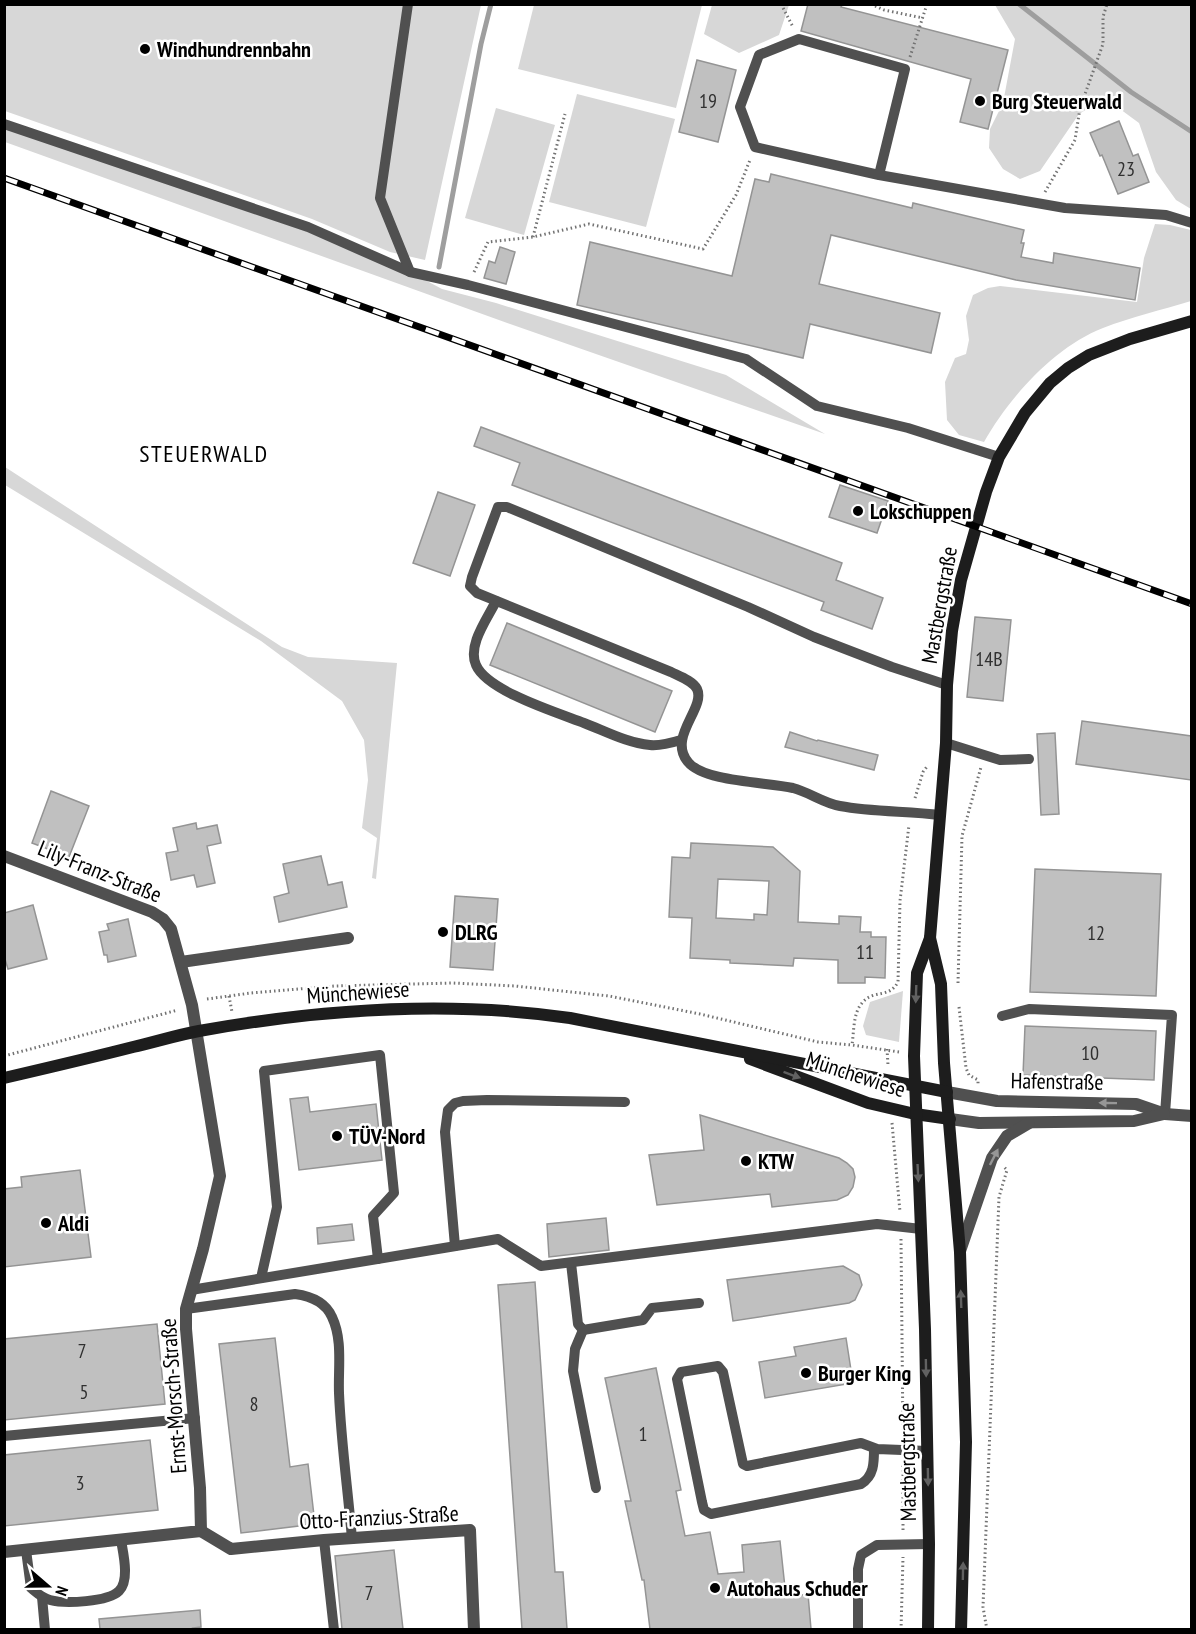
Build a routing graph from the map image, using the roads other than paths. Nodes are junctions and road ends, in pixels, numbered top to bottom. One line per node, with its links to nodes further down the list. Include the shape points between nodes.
1 (408, 4): 5 (lane, via 380,198)
2 (4, 124): 5 (lane, via 308,227)
3 (879, 174): 3 (lane, via 905,69 799,39 759,55 740,107 755,147); 4 (lane, via 1038,204 1166,216)
4 (1191, 223)
5 (410, 272): 7 (lane, via 746,359 817,406)
6 (1191, 321): 7 (main road, Mastbergstraße, via 1130,339 1068,368 1025,413)
7 (999, 458): 9 (main road, Mastbergstraße, via 962,580)
8 (496, 601): 9 (lane, via 470,586 498,507 507,507 814,637); 10 (lane, via 693,684 699,696); 10 (lane, via 473,653 486,678 533,704 633,742 651,745)
9 (947, 685): 11 (main road, Mastbergstraße)
10 (681, 740): 13 (lane, via 688,763 708,776 795,788 838,806)
11 (946, 743): 12 (lane, via 1000,760); 13 (main road, Mastbergstraße)
12 (1029, 759)
13 (940, 815): 16 (main road, Mastbergstraße)
14 (6, 859): 17 (street, Lily-Franz-Straße, via 152,912 171,929)
15 (348, 938): 17 (street)
16 (930, 938): 22 (main road, Mastbergstraße, one-way to 22, via 917,973); 23 (main road, Mastbergstraße, via 941,984)
17 (181, 962): 19 (street, Lily-Franz-Straße)
18 (1002, 1016): 26 (lane, via 1029,1009 1172,1015)
19 (196, 1032): 20 (main road, Münchewiese, via 358,1010 486,1009 570,1018); 21 (main road, Münchewiese); 36 (street, Ernst-Morsch-Straße, via 220,1176)
20 (718, 1047): 22 (main road, Münchewiese); 25 (main road, Münchewiese, one-way to 25, via 868,1103)
21 (4, 1078)
22 (914, 1085): 23 (main road); 25 (main road, Mastbergstraße)
23 (947, 1092): 26 (street, Hafenstraße, one-way to 23, via 1136,1104 997,1101); 28 (main road, Mastbergstraße)
24 (625, 1102): 31 (lane, via 487,1100 451,1106 445,1132)
25 (915, 1114): 28 (main road); 30 (main road, Mastbergstraße, one-way to 30)
26 (1165, 1114): 27 (street, Hafenstraße); 29 (street, Hafenstraße, via 1134,1121)
27 (1191, 1116)
28 (950, 1119): 29 (street, Hafenstraße); 32 (main road, Mastbergstraße)
29 (1033, 1122): 32 (street, Hafenstraße, one-way to 29, via 992,1158 1007,1136)
30 (921, 1229): 34 (lane, via 877,1224); 43 (main road, Mastbergstraße, one-way to 43)
31 (455, 1246): 33 (lane); 34 (lane, via 498,1239 541,1266)
32 (960, 1252): 58 (main road, Mastbergstraße, one-way to 32, via 966,1442)
33 (378, 1259): 35 (lane); 35 (lane, via 373,1216 394,1193 380,1055 264,1071 277,1207)
34 (571, 1263): 39 (lane, via 578,1324)
35 (261, 1278): 36 (lane)
36 (191, 1290): 38 (street, Ernst-Morsch-Straße)
37 (699, 1304): 39 (lane, via 652,1308 643,1320)
38 (186, 1309): 40 (street, Ernst-Morsch-Straße); 46 (lane, via 295,1294 320,1302 331,1315 339,1348 339,1394)
39 (583, 1330): 44 (lane, via 575,1349 573,1371)
40 (195, 1418): 41 (lane); 45 (street, Ernst-Morsch-Straße)
41 (4, 1436)
42 (874, 1449): 42 (lane, via 861,1443 747,1466 743,1464 723,1372 718,1366 681,1372 677,1379 704,1510 711,1514 861,1484 873,1467); 43 (lane)
43 (927, 1451): 49 (main road, Mastbergstraße, one-way to 49)
44 (596, 1488)
45 (201, 1531): 47 (street); 48 (street, Otto-Franzius-Straße, via 231,1550)
46 (352, 1539): 48 (street, Otto-Franzius-Straße); 55 (street, Otto-Franzius-Straße, via 470,1530)
47 (121, 1540): 50 (street); 52 (lane, via 124,1583 119,1591 91,1600 52,1601)
48 (324, 1540): 54 (lane)
49 (929, 1544): 56 (lane, via 877,1545 861,1555); 57 (main road, Mastbergstraße)
50 (26, 1550): 51 (street); 52 (lane, via 31,1588)
51 (4, 1552)
52 (42, 1597): 53 (lane)
53 (45, 1629)
54 (334, 1629)
55 (474, 1629)
56 (858, 1629)
57 (928, 1629)
58 (961, 1629)

